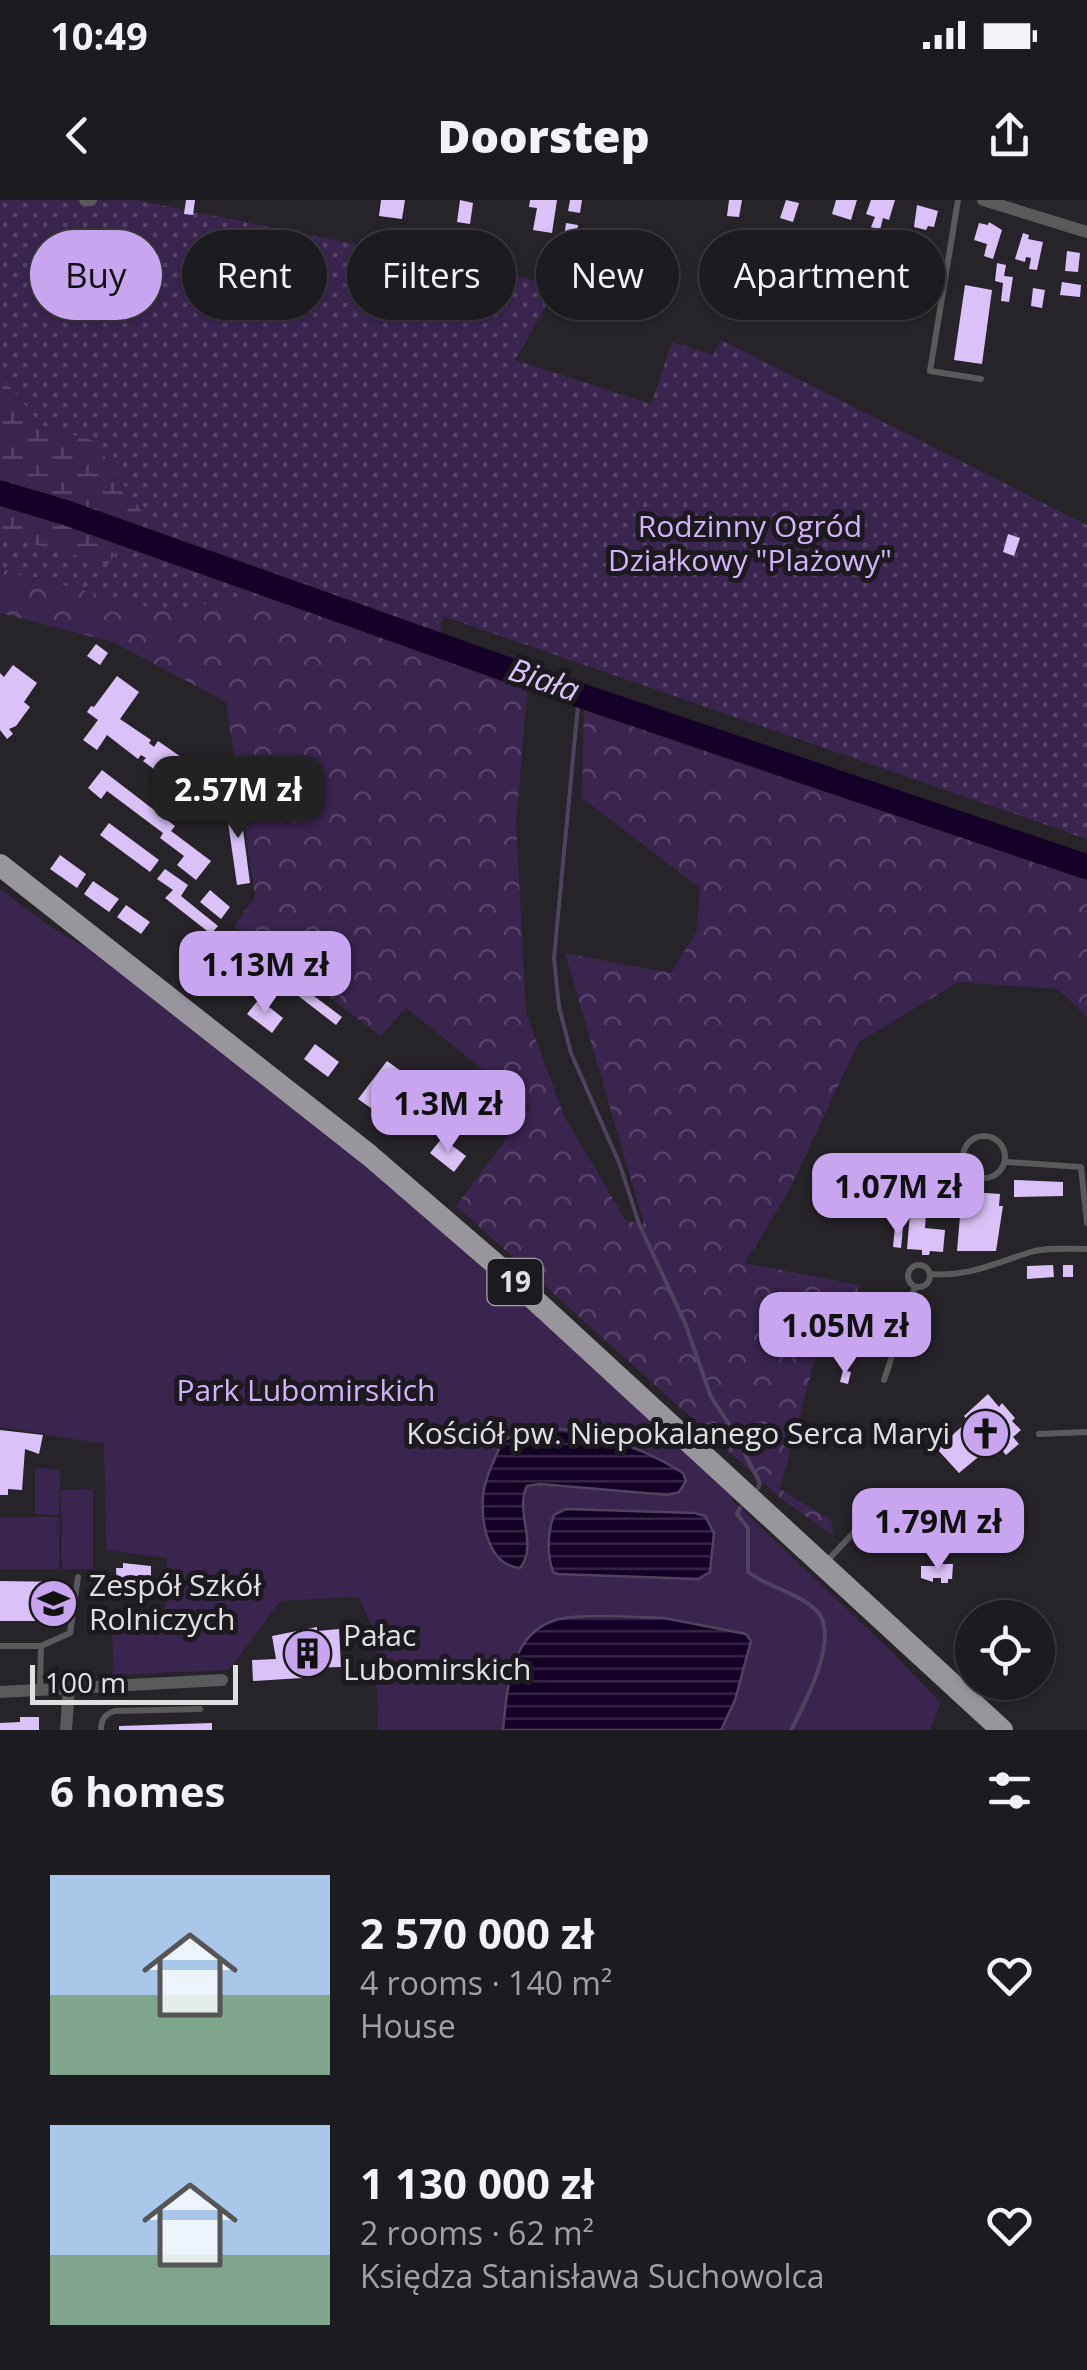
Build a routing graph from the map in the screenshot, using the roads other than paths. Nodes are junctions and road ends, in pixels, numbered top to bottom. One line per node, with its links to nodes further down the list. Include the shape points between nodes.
1 (958, 200): 4 (lane, via 930,371)
2 (983, 200): 3 (street)
3 (1087, 232)
4 (981, 379)
5 (0, 865): 15 (highway, 19, via 369,1156)
6 (1007, 1162): 6 (lane, via 1002,1146 980,1136 961,1155 974,1176 998,1176); 7 (lane, via 1081,1166)
7 (1087, 1223)
8 (1087, 1249): 9 (lane, via 1035,1250 956,1276)
9 (930, 1274): 10 (lane, via 924,1286); 10 (lane, via 923,1265 912,1266 907,1278)
10 (915, 1287): 11 (lane)
11 (884, 1380)
12 (1087, 1432): 13 (lane)
13 (1039, 1434)
14 (967, 1539): 15 (lane, via 857,1529)
15 (823, 1566): 26 (highway, 19)
16 (78, 1577): 18 (lane, via 70,1633)
17 (0, 1646): 18 (lane)
18 (40, 1646): 21 (lane)
19 (229, 1680): 20 (street)
20 (69, 1688): 21 (street); 24 (street)
21 (40, 1690): 22 (street)
22 (0, 1692)
23 (200, 1709): 25 (lane, via 115,1711 107,1713)
24 (66, 1730)
25 (102, 1730)
26 (1002, 1730)

